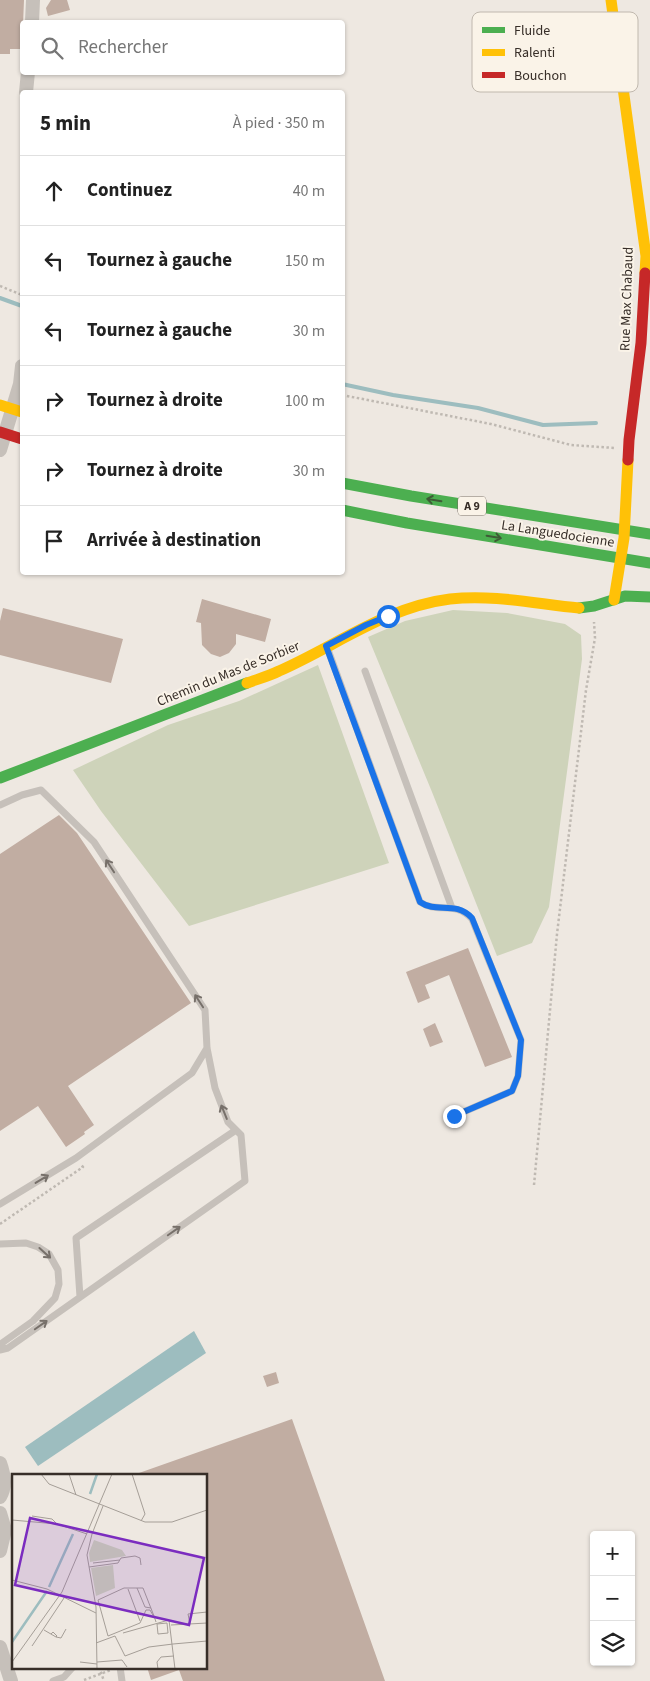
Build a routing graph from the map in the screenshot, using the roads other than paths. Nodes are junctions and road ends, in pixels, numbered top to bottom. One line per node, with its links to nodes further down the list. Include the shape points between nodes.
1 (33, 0): 2 (street)
2 (32, 20)
3 (28, 75): 4 (street)
4 (26, 90)
5 (624, 92): 6 (main road, Rue Max Chabaud)
6 (648, 254): 18 (main road, Rue Max Chabaud, via 628,449 624,538)
7 (20, 384): 12 (street)
8 (0, 406): 9 (main road)
9 (20, 411)
10 (0, 432): 11 (main road)
11 (20, 438)
12 (0, 450)
13 (345, 484): 15 (main road, La Languedocienne / A 9, one-way to 13)
14 (345, 511): 16 (main road, La Languedocienne / A 9, one-way to 16)
15 (650, 534)
16 (650, 564)
17 (650, 598): 18 (main road, Chemin du Mas de Sorbier, via 632,596)
18 (614, 600): 19 (main road, Chemin du Mas de Sorbier, via 584,608 516,600 451,599 388,616)
19 (326, 646): 21 (main road, Chemin du Mas de Sorbier, via 262,678); 23 (lane, via 420,902 425,906)
20 (366, 671): 23 (lane)
21 (0, 778)
22 (0, 805): 24 (lane, one-way to 22, via 205,1010 94,842 41,790)
23 (452, 908): 25 (lane, via 466,912 472,918 521,1040 518,1076 512,1091)
24 (206, 1048): 26 (lane, one-way to 24, via 228,1122 215,1088); 27 (lane, one-way to 24, via 76,1158 192,1073)
25 (454, 1116)
26 (236, 1130): 29 (lane, via 76,1238); 29 (lane, one-way to 26, via 245,1181 242,1135)
27 (0, 1204)
28 (0, 1244): 30 (lane, one-way to 30, via 26,1243 49,1254 58,1270 59,1284 56,1298)
29 (80, 1298): 30 (lane, one-way to 29, via 8,1348)
30 (0, 1348)
31 (0, 1463): 32 (street)
32 (2, 1494)
33 (0, 1513): 34 (street, via 5,1530)
34 (0, 1551)
35 (0, 1647): 38 (street)
36 (72, 1668): 39 (lane, via 64,1677)
37 (120, 1668): 40 (lane)
38 (10, 1681)
39 (53, 1681)
40 (122, 1681)

